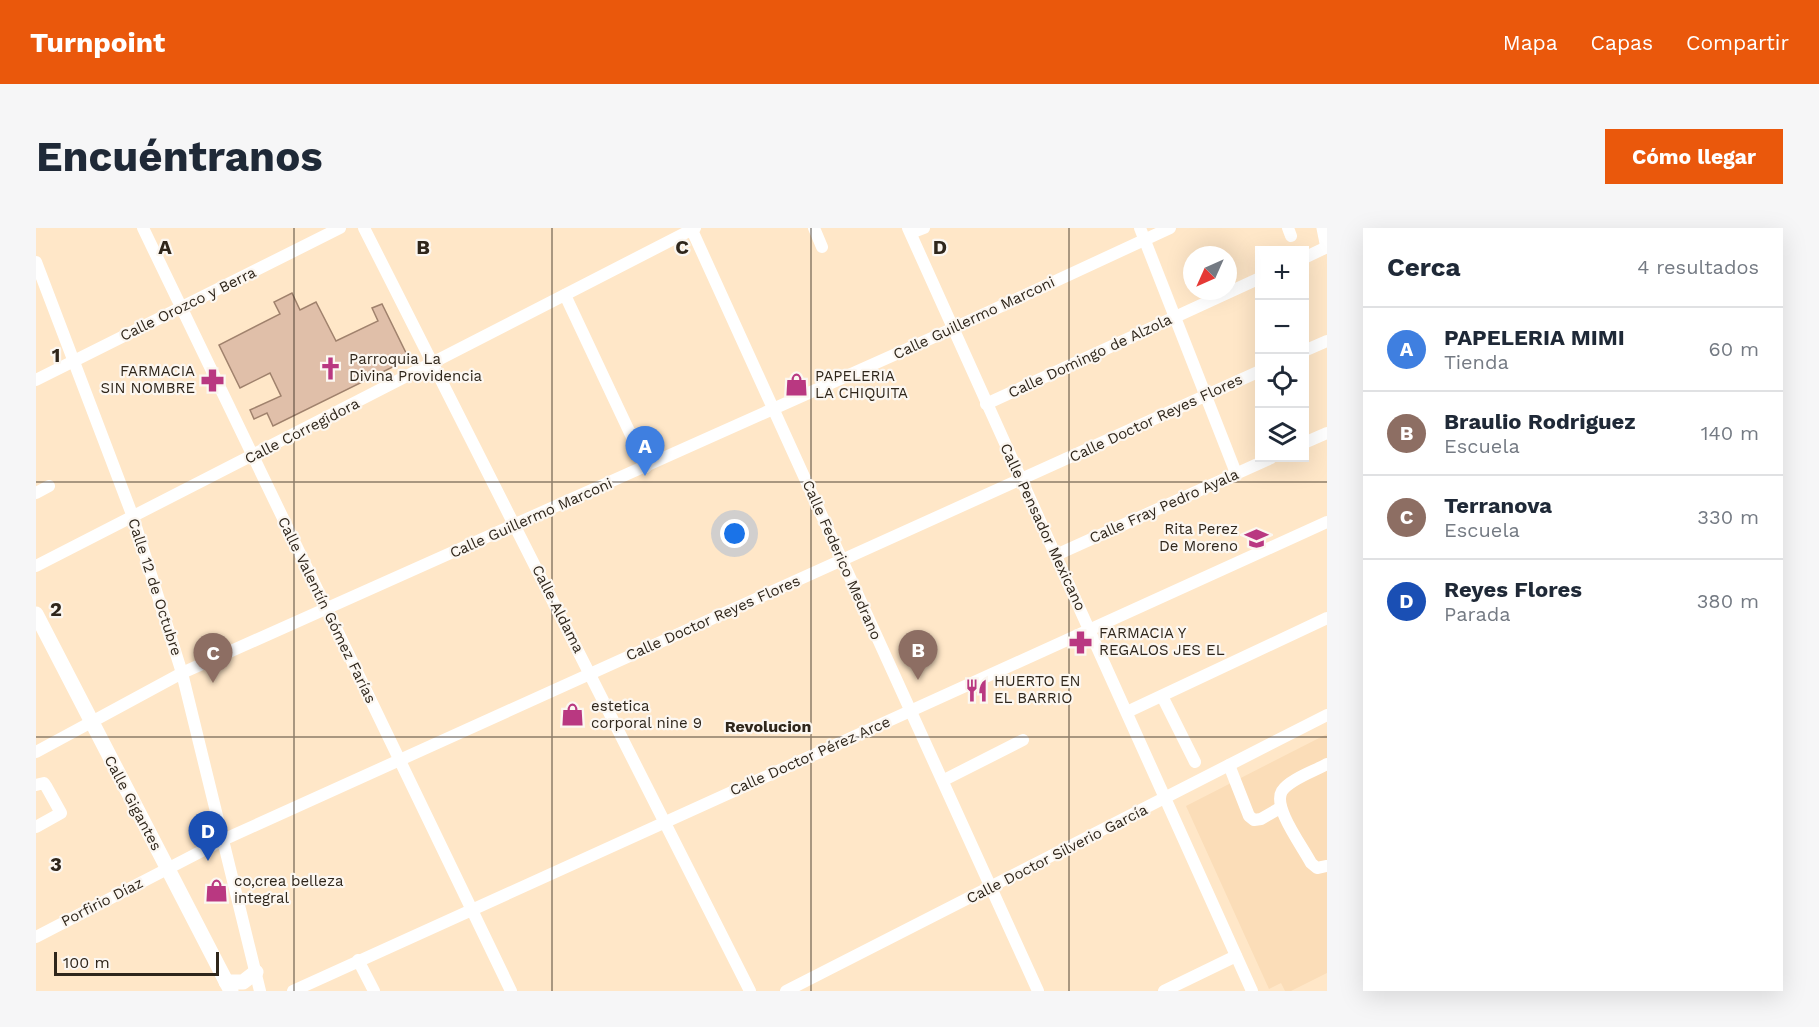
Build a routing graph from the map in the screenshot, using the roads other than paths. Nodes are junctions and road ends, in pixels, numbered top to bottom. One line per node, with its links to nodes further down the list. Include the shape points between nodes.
1 (143, 228): 17 (street, Calle Valentín Gómez Farías)
2 (340, 228): 17 (street, Calle Orozco y Berra)
3 (364, 228): 23 (street, Calle Aldama)
4 (693, 228): 16 (street, Calle Corregidora); 28 (street, Calle Federico Medrano)
5 (814, 228): 12 (street)
6 (924, 228): 9 (street)
7 (1170, 228): 10 (street, Calle Guillermo Marconi)
8 (1324, 228): 11 (main road)
9 (909, 231): 19 (street, Calle Pensador Mexicano)
10 (1142, 234): 18 (street); 19 (street, Calle Guillermo Marconi)
11 (1327, 245): 13 (street)
12 (822, 247)
13 (1309, 256)
14 (36, 262): 22 (street, Calle 12 de Octubre)
15 (1255, 280): 18 (street, Calle Domingo de Alzola)
16 (565, 295): 23 (street, Calle Corregidora); 33 (street)
17 (181, 308): 22 (street, Calle Orozco y Berra); 31 (street, Calle Valentín Gómez Farías)
18 (1175, 317): 26 (street); 27 (street, Calle Domingo de Alzola)
19 (952, 329): 27 (street, Calle Pensador Mexicano); 28 (street, Calle Guillermo Marconi)
20 (1327, 340): 21 (street)
21 (1309, 349)
22 (74, 360): 25 (street, Calle Orozco y Berra); 38 (street, Calle 12 de Octubre)
23 (432, 364): 31 (street, Calle Corregidora); 40 (street, Calle Aldama)
24 (1255, 373): 26 (street, Calle Doctor Reyes Flores)
25 (36, 380)
26 (1206, 395): 34 (street); 35 (street, Calle Doctor Reyes Flores)
27 (986, 404): 35 (street, Calle Pensador Mexicano)
28 (774, 409): 33 (street, Calle Guillermo Marconi); 42 (street, Calle Federico Medrano)
29 (1327, 433): 30 (street)
30 (1309, 441)
31 (253, 456): 38 (street, Calle Corregidora); 44 (street, Calle Valentín Gómez Farías)
32 (1262, 462): 34 (street, Calle Fray Pedro Ayala)
33 (646, 467): 40 (street, Calle Guillermo Marconi)
34 (1236, 473): 41 (street, Calle Fray Pedro Ayala)
35 (1021, 480): 41 (street, Calle Pensador Mexicano); 42 (street, Calle Doctor Reyes Flores)
36 (50, 486): 37 (street)
37 (36, 493)
38 (133, 517): 43 (street, Calle Corregidora); 49 (street, Calle 12 de Octubre)
39 (1327, 522): 47 (street, Calle Doctor Pérez Arce)
40 (515, 525): 44 (street, Calle Guillermo Marconi); 48 (street, Calle Aldama)
41 (1056, 555): 47 (street, Calle Pensador Mexicano)
42 (843, 561): 48 (street, Calle Doctor Reyes Flores); 51 (street, Calle Federico Medrano)
43 (36, 566)
44 (326, 611): 49 (street, Calle Guillermo Marconi); 57 (street, Calle Valentín Gómez Farías)
45 (36, 614): 54 (main road, Calle Gigantes)
46 (1327, 618): 50 (street)
47 (1090, 629): 51 (street, Calle Doctor Pérez Arce); 52 (street, Calle Pensador Mexicano)
48 (590, 672): 57 (street, Calle Doctor Reyes Flores); 65 (street, Calle Aldama)
49 (182, 673): 54 (street, Calle Guillermo Marconi); 67 (street, Calle 12 de Octubre)
50 (1162, 696): 52 (street); 58 (street)
51 (911, 711): 61 (street, Calle Federico Medrano); 65 (street, Calle Doctor Pérez Arce)
52 (1127, 712): 63 (street, Calle Pensador Mexicano)
53 (1327, 715): 60 (street, Calle Doctor Silverio García)
54 (92, 723): 56 (street, Calle Guillermo Marconi); 69 (main road, Calle Gigantes)
55 (1023, 740): 61 (street)
56 (36, 752)
57 (400, 760): 67 (street, Calle Doctor Reyes Flores); 71 (street, Calle Valentín Gómez Farías)
58 (1195, 762)
59 (1327, 764): 64 (street, via 1287,786 1280,797)
60 (1229, 765): 63 (street, Calle Doctor Silverio García); 64 (street, via 1249,816 1261,819)
61 (944, 780): 70 (street, Calle Federico Medrano)
62 (36, 786): 66 (street, via 44,783 61,813)
63 (1165, 798): 70 (street, Calle Doctor Silverio García); 73 (street, Calle Pensador Mexicano)
64 (1280, 808): 68 (street, via 1311,862 1317,868)
65 (666, 822): 71 (street, Calle Doctor Pérez Arce); 81 (street, Calle Aldama)
66 (36, 827)
67 (225, 838): 69 (street, Calle Doctor Reyes Flores); 75 (street, Calle 12 de Octubre)
68 (1327, 866)
69 (168, 868): 72 (street, Porfirio Díaz); 76 (main road, Calle Gigantes)
70 (991, 887): 82 (street, Calle Doctor Silverio García); 83 (street, Calle Federico Medrano)
71 (471, 909): 74 (street, Calle Doctor Pérez Arce); 80 (street, Calle Valentín Gómez Farías)
72 (36, 937)
73 (1236, 956): 84 (street); 85 (street, Calle Pensador Mexicano)
74 (358, 960): 78 (street, Calle Doctor Pérez Arce); 79 (street)
75 (256, 972): 76 (main road); 77 (street, Calle 12 de Octubre)
76 (229, 986)
77 (261, 991)
78 (293, 991)
79 (374, 991)
80 (511, 991)
81 (750, 991)
82 (786, 991)
83 (1038, 991)
84 (1164, 991)
85 (1252, 991)

